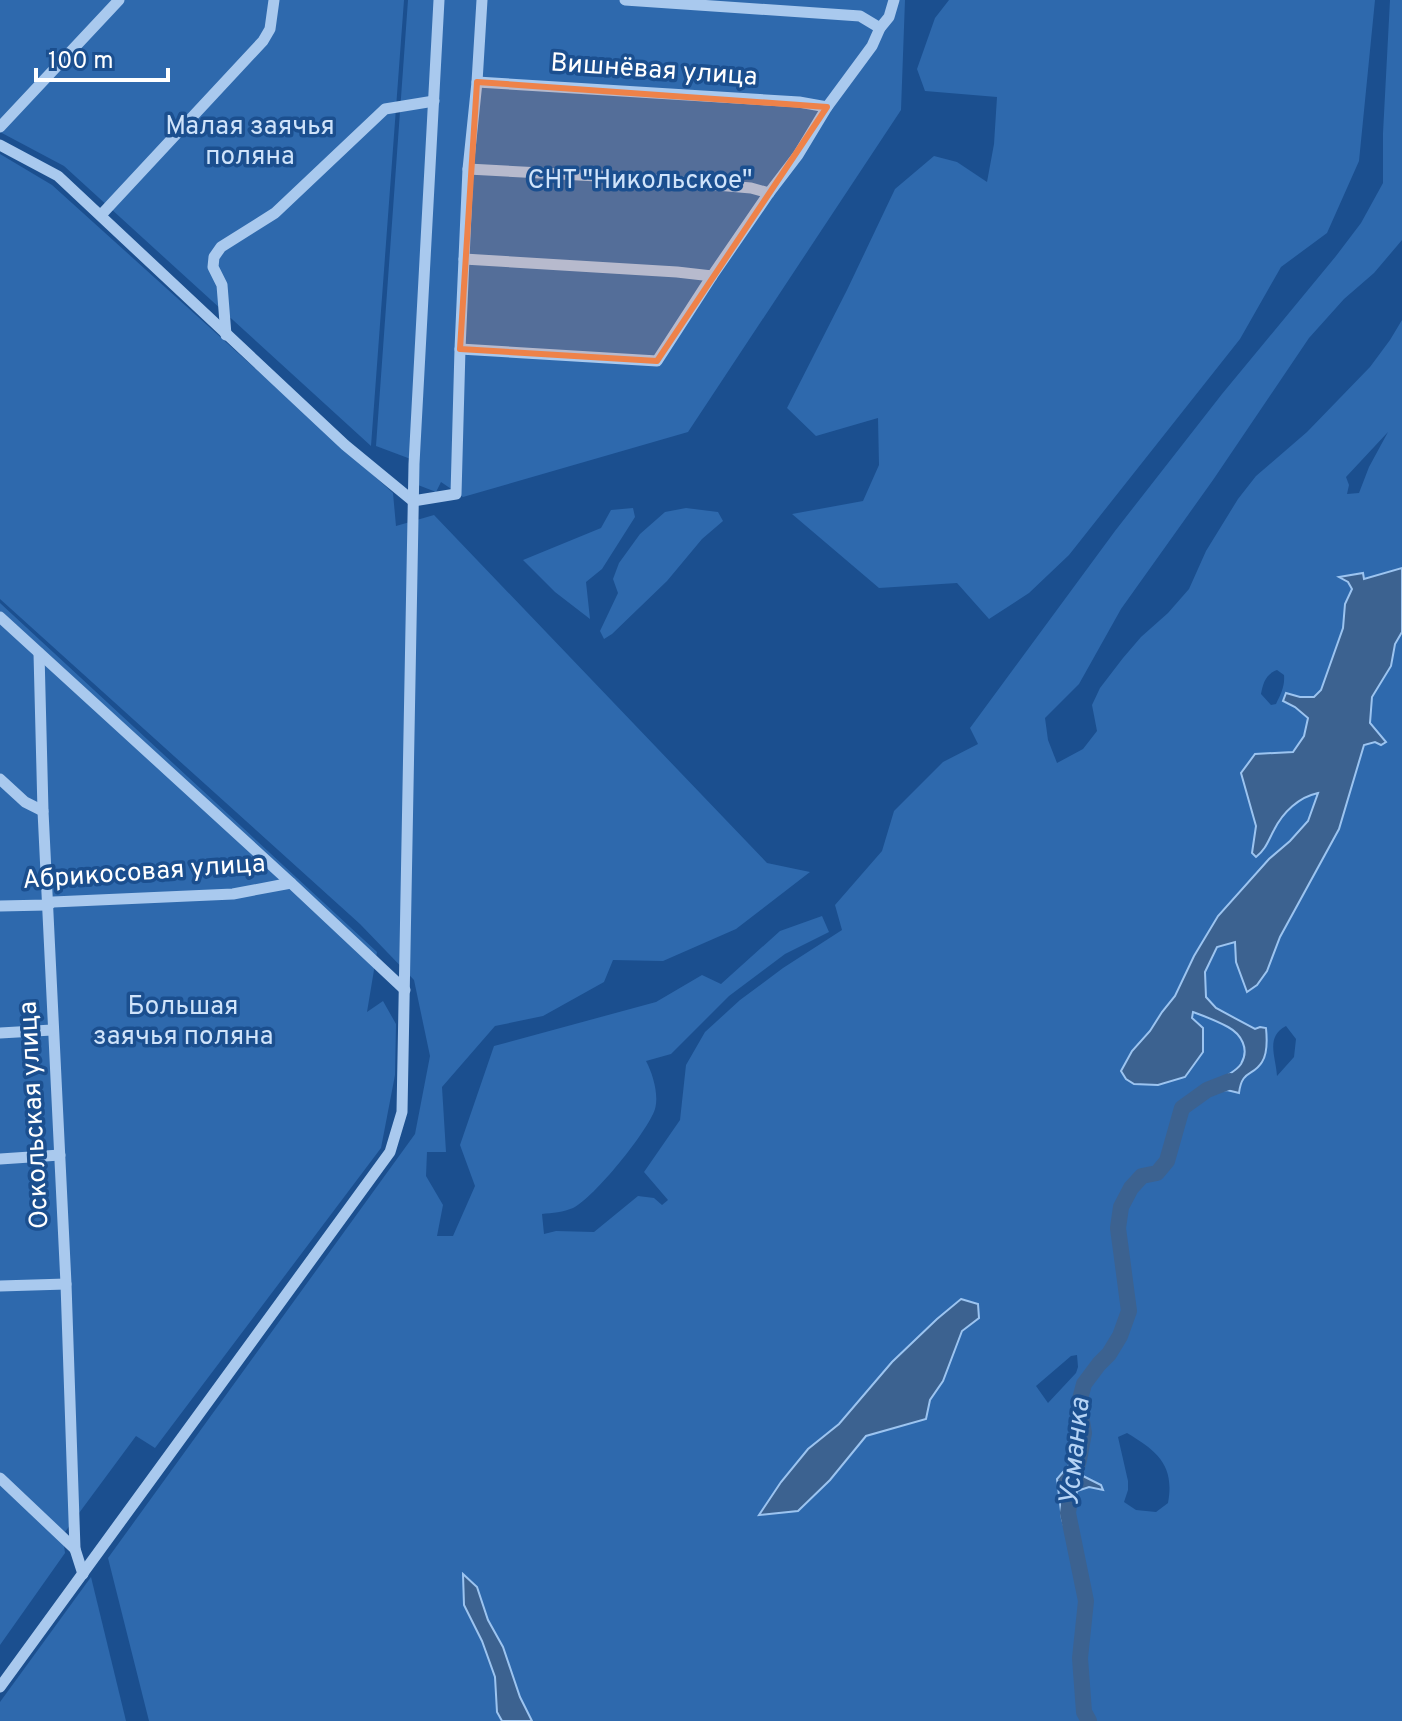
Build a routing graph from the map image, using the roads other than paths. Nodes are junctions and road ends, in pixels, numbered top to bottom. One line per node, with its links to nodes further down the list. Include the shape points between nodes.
1 (119, 0): 11 (street)
2 (274, 0): 15 (street, via 263,41)
3 (439, 0): 9 (street)
4 (482, 0): 8 (street)
5 (625, 0): 7 (street, via 860,16)
6 (894, 0): 7 (street)
7 (880, 28): 10 (street)
8 (477, 82): 10 (street, Вишнёвая улица); 13 (street)
9 (434, 101): 18 (street, via 385,109 275,213 221,247 213,267 222,285); 20 (street)
10 (827, 107): 14 (street)
11 (0, 127)
12 (0, 145): 15 (street, via 58,176)
13 (468, 169): 14 (street, via 635,178); 16 (street)
14 (769, 193): 17 (street)
15 (101, 215): 18 (street)
16 (464, 259): 17 (street); 19 (street)
17 (712, 276): 19 (street, via 657,361)
18 (226, 335): 20 (street)
19 (460, 349): 20 (street, via 456,494)
20 (413, 501): 28 (street)
21 (0, 617): 22 (street)
22 (39, 653): 24 (street, Оскольская улица); 25 (street)
23 (0, 779): 24 (street)
24 (43, 811): 26 (street, Оскольская улица)
25 (291, 883): 26 (street, Абрикосовая улица, via 233,894); 28 (street)
26 (47, 905): 27 (street, Абрикосовая улица); 29 (street, Оскольская улица)
27 (0, 906)
28 (405, 990): 37 (street, via 402,1112 390,1152)
29 (52, 1030): 30 (street); 31 (street, Оскольская улица)
30 (0, 1033)
31 (60, 1155): 32 (street); 33 (street, Оскольская улица)
32 (0, 1159)
33 (66, 1284): 34 (street); 36 (street, Оскольская улица)
34 (0, 1286)
35 (0, 1478): 36 (street)
36 (75, 1549): 37 (street, Оскольская улица)
37 (83, 1574): 38 (street)
38 (0, 1687)

